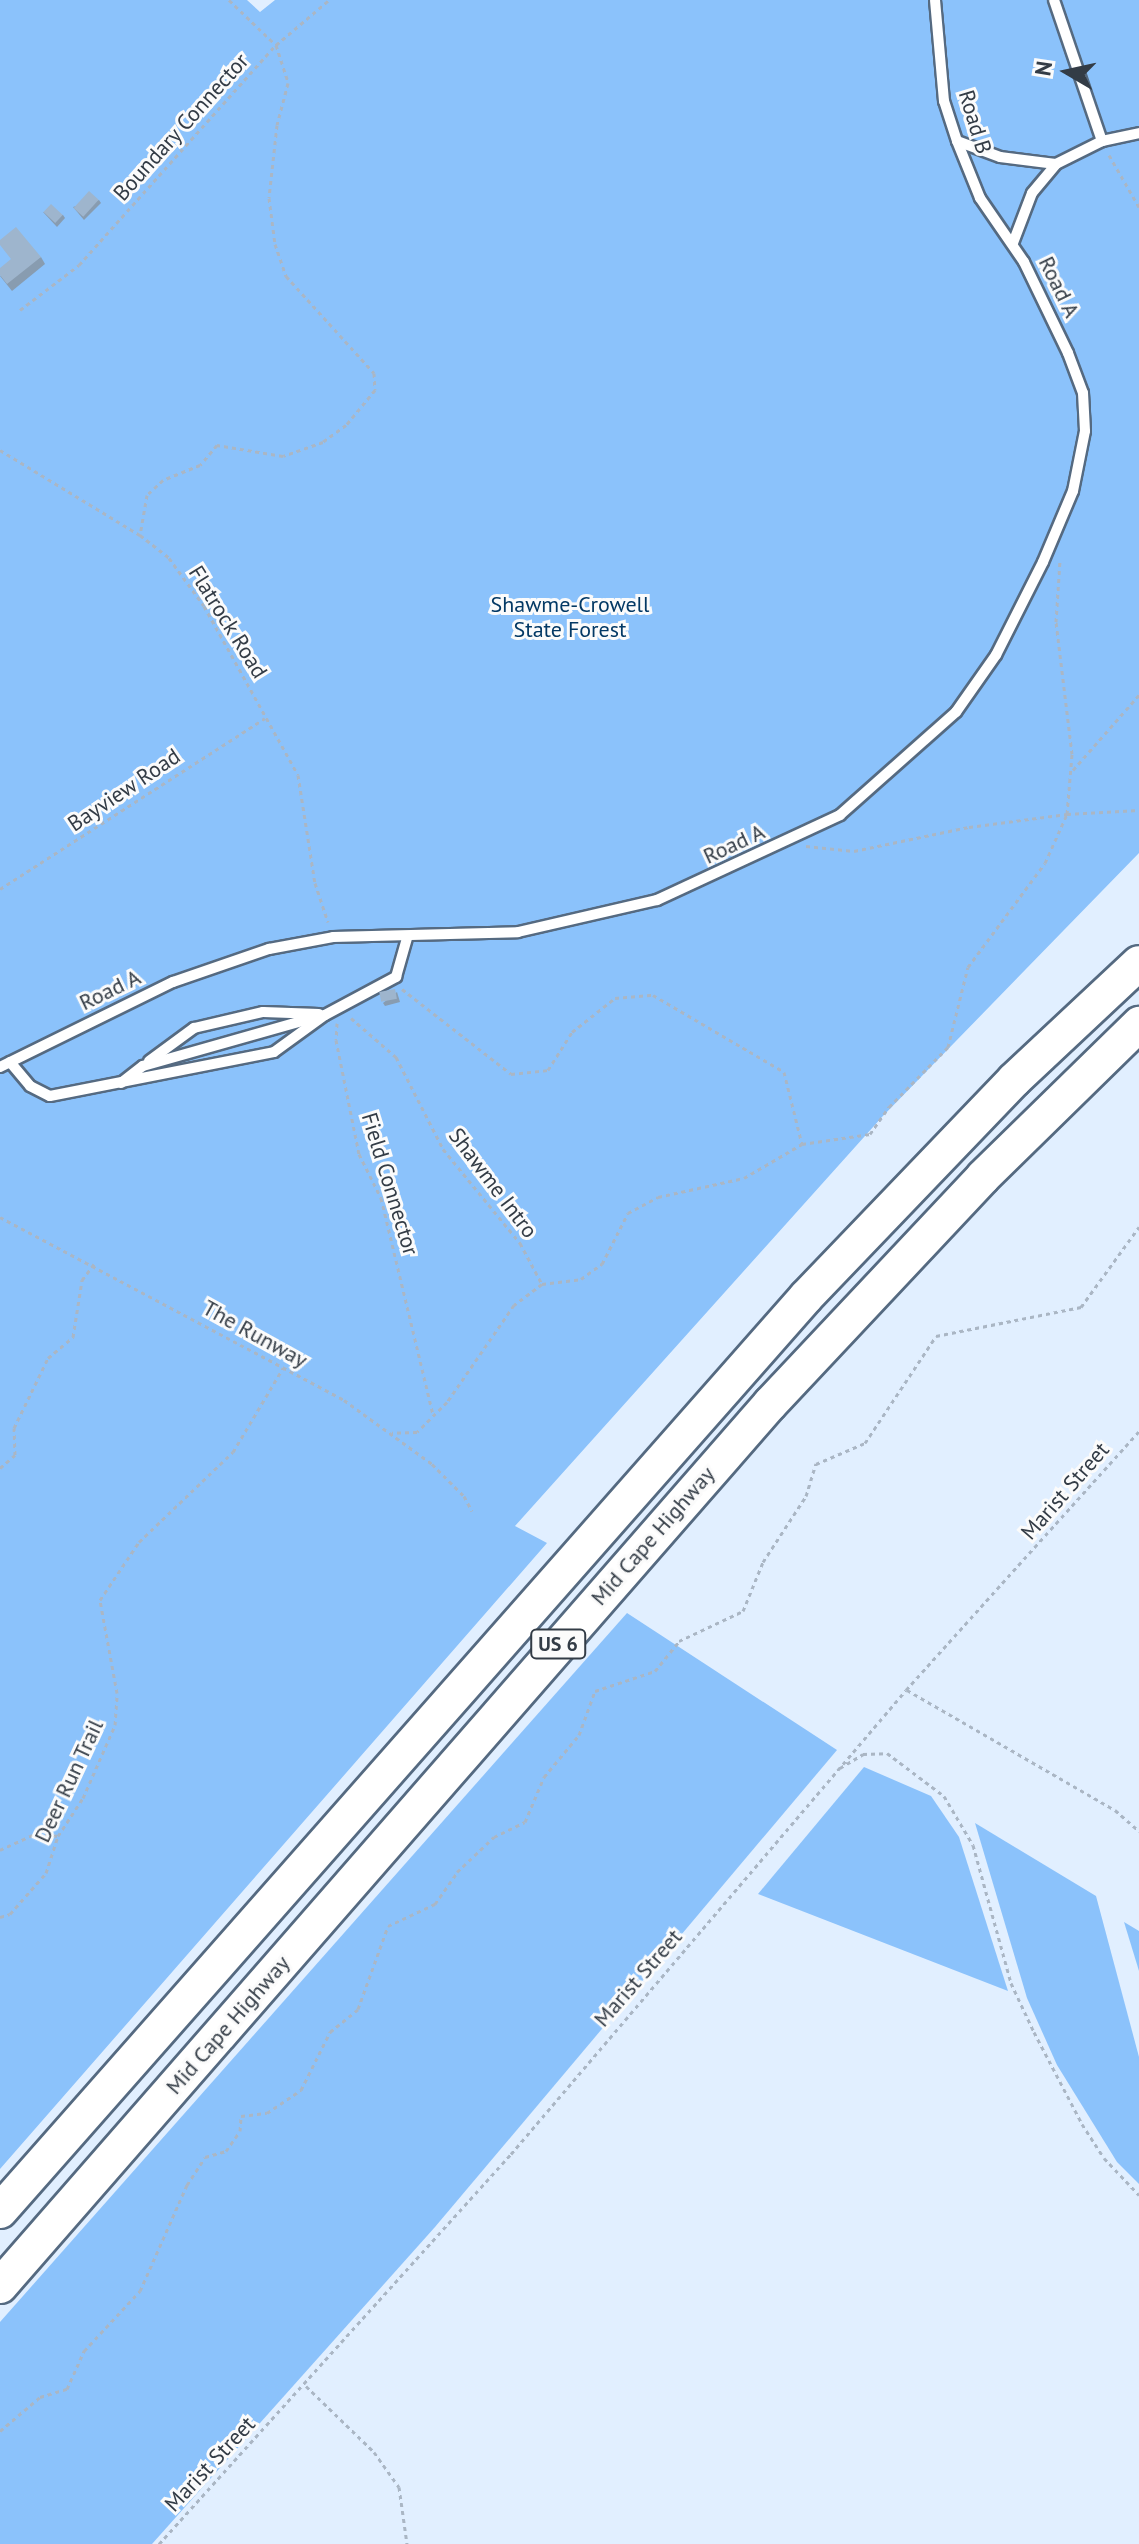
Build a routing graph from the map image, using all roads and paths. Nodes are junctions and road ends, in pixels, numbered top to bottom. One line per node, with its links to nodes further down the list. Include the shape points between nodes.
1 (229, 0): 5 (path)
2 (329, 0): 5 (path)
3 (935, 0): 7 (lane, Road B, via 944,101)
4 (1054, 0): 8 (lane)
5 (276, 45): 12 (path, Boundary Connector, via 79,265); 15 (path, Boundary Connector, via 288,83 277,125 269,198 275,244 286,276 374,373 375,390 346,425 323,442 283,456 217,445 200,465 163,480 147,495)
6 (1139, 133): 8 (lane)
7 (957, 141): 9 (lane, via 1000,157); 11 (lane, Road B, via 980,198)
8 (1102, 141): 9 (lane); 10 (path)
9 (1056, 164): 11 (lane, via 1032,193)
10 (1139, 207)
11 (1013, 243): 14 (lane, Road A, via 1083,393 1085,431 1073,491)
12 (20, 310)
13 (0, 450): 15 (path, Flatrock Road)
14 (1059, 524): 18 (path, via 1056,622 1070,713); 21 (lane, Road A, via 996,655 956,712 840,815)
15 (140, 535): 17 (path, Flatrock Road, via 169,558 204,606)
16 (1139, 695): 18 (path)
17 (265, 718): 22 (path, Bayview Road); 23 (path, Flatrock Road, via 298,775 315,883)
18 (1071, 772): 20 (path)
19 (1139, 810): 20 (path)
20 (1067, 814): 21 (path, via 854,851); 33 (path, via 1045,863 968,967 948,1047 870,1134)
21 (782, 844): 24 (lane, Road A, via 657,900 518,932)
22 (0, 889)
23 (333, 937): 24 (lane, Road A); 30 (lane, Road A, via 269,949 173,982)
24 (407, 938): 26 (lane, via 404,960)
25 (1139, 963): 51 (highway, Mid Cape Highway / US 6, via 1014,1080 806,1297)
26 (390, 981): 27 (lane); 33 (path, via 511,1074 548,1070 572,1032 615,998 653,995 784,1072)
27 (339, 1007): 28 (lane); 37 (path, Shawme Intro, via 396,1057 443,1149 520,1243); 39 (path, Field Connector, via 336,1040 359,1154 381,1198)
28 (325, 1015): 31 (lane); 31 (lane, via 263,1012 194,1028); 32 (lane, via 274,1052)
29 (1139, 1024): 52 (highway, Mid Cape Highway / US 6, via 983,1177 687,1496)
30 (5, 1064): 32 (lane, via 50,1096)
31 (143, 1066): 32 (lane)
32 (117, 1087)
33 (802, 1144): 37 (path, via 744,1178 658,1197 628,1213 602,1264 581,1279)
34 (0, 1217): 36 (path, The Runway)
35 (1139, 1227): 54 (path, via 1081,1307 936,1336 865,1443 816,1464 806,1496 763,1562 743,1611 679,1641 655,1671 595,1691 579,1735 544,1777 525,1822 494,1837 457,1872 435,1904 388,1926 358,2009 330,2032 301,2090 267,2113 241,2116 240,2131 226,2151 205,2157 187,2185 140,2291 84,2351 67,2389 40,2397)
36 (94, 1264): 38 (path, The Runway); 42 (path, via 82,1280 73,1337 48,1358 14,1428 15,1455)
37 (542, 1284): 39 (path, via 514,1305)
38 (283, 1368): 41 (path, The Runway); 47 (path, Deer Run Trail, via 233,1452 139,1542 100,1600 117,1693 115,1725 83,1798)
39 (434, 1415): 41 (path, via 417,1432)
40 (1139, 1431): 44 (path, Marist Street)
41 (392, 1433): 43 (path, The Runway, via 443,1475)
42 (0, 1468)
43 (472, 1511)
44 (906, 1690): 45 (path, Marist Street); 46 (path, via 1115,1810)
45 (835, 1771): 50 (path, via 863,1754 881,1752 895,1756 944,1796 973,1845 1011,1983 1040,2046 1104,2158); 53 (path, Marist Street, via 511,2154)
46 (1139, 1831)
47 (58, 1836): 48 (path, via 37,1833); 49 (path, Deer Run Trail, via 46,1873 10,1914)
48 (0, 1850)
49 (0, 1917)
50 (1139, 2195)
51 (0, 2211)
52 (0, 2286)
53 (306, 2386): 55 (path, Marist Street); 56 (path, via 374,2452 399,2487)
54 (0, 2431)
55 (159, 2544)
56 (407, 2544)

